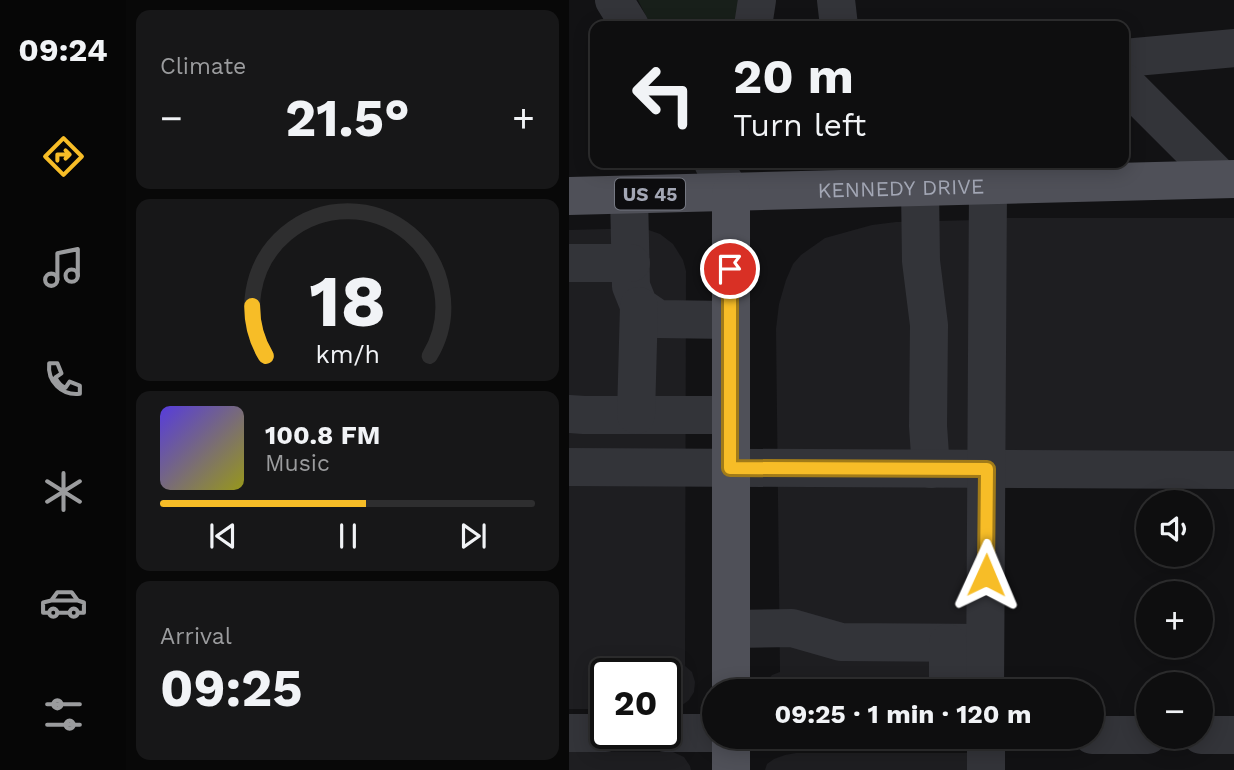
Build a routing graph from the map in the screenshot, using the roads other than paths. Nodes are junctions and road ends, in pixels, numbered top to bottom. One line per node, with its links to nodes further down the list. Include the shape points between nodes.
1 (614, 0): 4 (street)
2 (757, 0): 5 (street)
3 (836, 0): 6 (street)
4 (627, 21)
5 (754, 21)
6 (838, 21)
7 (1234, 48): 8 (street)
8 (1129, 58)
9 (1129, 87): 12 (street)
10 (1013, 168): 13 (street)
11 (726, 173): 14 (main road, KENNEDY DRIVE / US 45); 15 (main road, KENNEDY DRIVE / US 45); 20 (main road)
12 (1228, 179): 13 (main road, KENNEDY DRIVE / US 45)
13 (988, 187): 14 (main road, KENNEDY DRIVE / US 45); 27 (street)
14 (920, 188): 26 (street, via 921,261 929,325)
15 (629, 195): 16 (main road, KENNEDY DRIVE / US 45); 18 (street)
16 (569, 196)
17 (569, 263): 18 (street)
18 (631, 263): 19 (street, via 631,286)
19 (639, 306): 20 (street, via 658,319); 22 (street)
20 (730, 320): 23 (main road)
21 (569, 414): 22 (street)
22 (636, 415): 23 (street)
23 (730, 415): 25 (main road)
24 (569, 467): 25 (street)
25 (730, 468): 26 (street); 29 (main road)
26 (931, 469): 27 (street)
27 (987, 469): 28 (street); 30 (street)
28 (1234, 470)
29 (731, 629): 30 (street, via 792,628 841,642); 31 (main road)
30 (967, 643): 32 (street); 33 (street)
31 (731, 679)
32 (953, 679)
33 (980, 679)
34 (569, 733): 35 (street)
35 (590, 733)
36 (681, 733): 37 (street)
37 (702, 733)
38 (1104, 735): 39 (street)
39 (1136, 735)
40 (1213, 735): 41 (street)
41 (1234, 735)
42 (731, 749): 44 (main road)
43 (986, 749): 45 (street)
44 (731, 770)
45 (986, 770)

